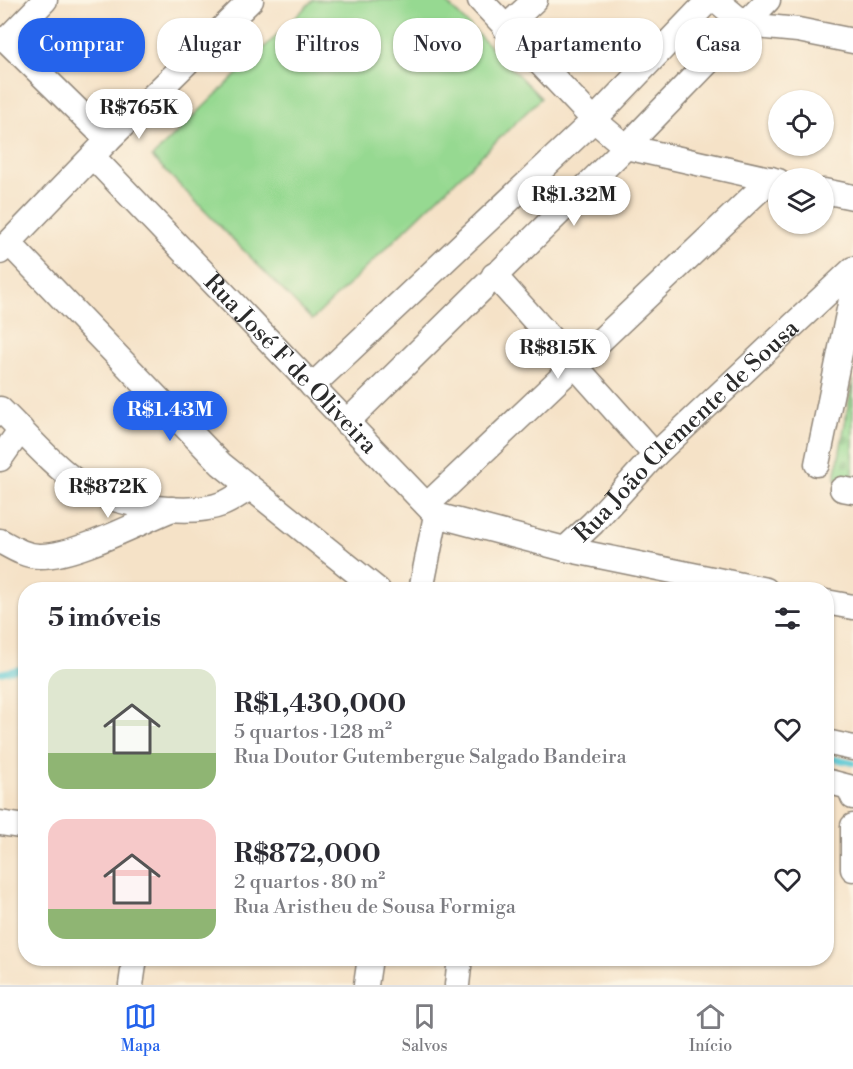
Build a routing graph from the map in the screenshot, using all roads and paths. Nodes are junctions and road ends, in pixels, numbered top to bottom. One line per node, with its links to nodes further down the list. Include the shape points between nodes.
1 (45, 0): 13 (street)
2 (251, 0): 19 (street)
3 (480, 0): 8 (street)
4 (535, 0): 9 (street)
5 (710, 0): 17 (street)
6 (716, 0): 10 (street)
7 (768, 0): 11 (street)
8 (497, 18)
9 (516, 18)
10 (738, 18)
11 (752, 18)
12 (762, 27): 14 (street)
13 (3, 40): 19 (street, Rua José F de Oliveira)
14 (853, 41)
15 (548, 72): 17 (street)
16 (700, 72): 18 (street)
17 (594, 120): 18 (street); 29 (street)
18 (626, 147): 20 (street); 26 (street)
19 (101, 149): 24 (street); 29 (street, Rua José F de Oliveira)
20 (768, 178)
21 (768, 187): 28 (street)
22 (834, 193): 23 (street)
23 (853, 197)
24 (5, 248): 36 (street, via 221,465)
25 (853, 269): 33 (street, Rua João Clemente de Sousa)
26 (494, 275): 28 (street); 31 (street)
27 (853, 290): 35 (street)
28 (574, 367): 33 (street); 38 (street)
29 (312, 386): 31 (street, Rua José F de Oliveira)
30 (0, 409): 32 (street)
31 (346, 423): 38 (street, Rua José F de Oliveira)
32 (21, 429): 34 (street); 37 (street, via 78,483 102,496)
33 (655, 455): 40 (street, Rua João Clemente de Sousa)
34 (0, 459)
35 (817, 464)
36 (249, 488): 37 (street, via 223,504); 41 (street)
37 (173, 508): 39 (street, via 52,555 26,554)
38 (432, 510): 40 (street, Rua João Clemente de Sousa); 42 (street)
39 (0, 541)
40 (565, 549): 43 (street)
41 (368, 582)
42 (421, 582)
43 (727, 582)
44 (834, 603): 45 (street)
45 (853, 607)
46 (834, 744): 47 (street)
47 (853, 748)
48 (834, 783): 49 (street, via 846,785)
49 (853, 797)
50 (0, 823): 51 (street)
51 (18, 826)
52 (853, 826): 53 (street)
53 (853, 869)
54 (134, 966): 57 (street)
55 (369, 966): 58 (street)
56 (459, 966): 59 (street)
57 (131, 985)
58 (366, 985)
59 (457, 985)

